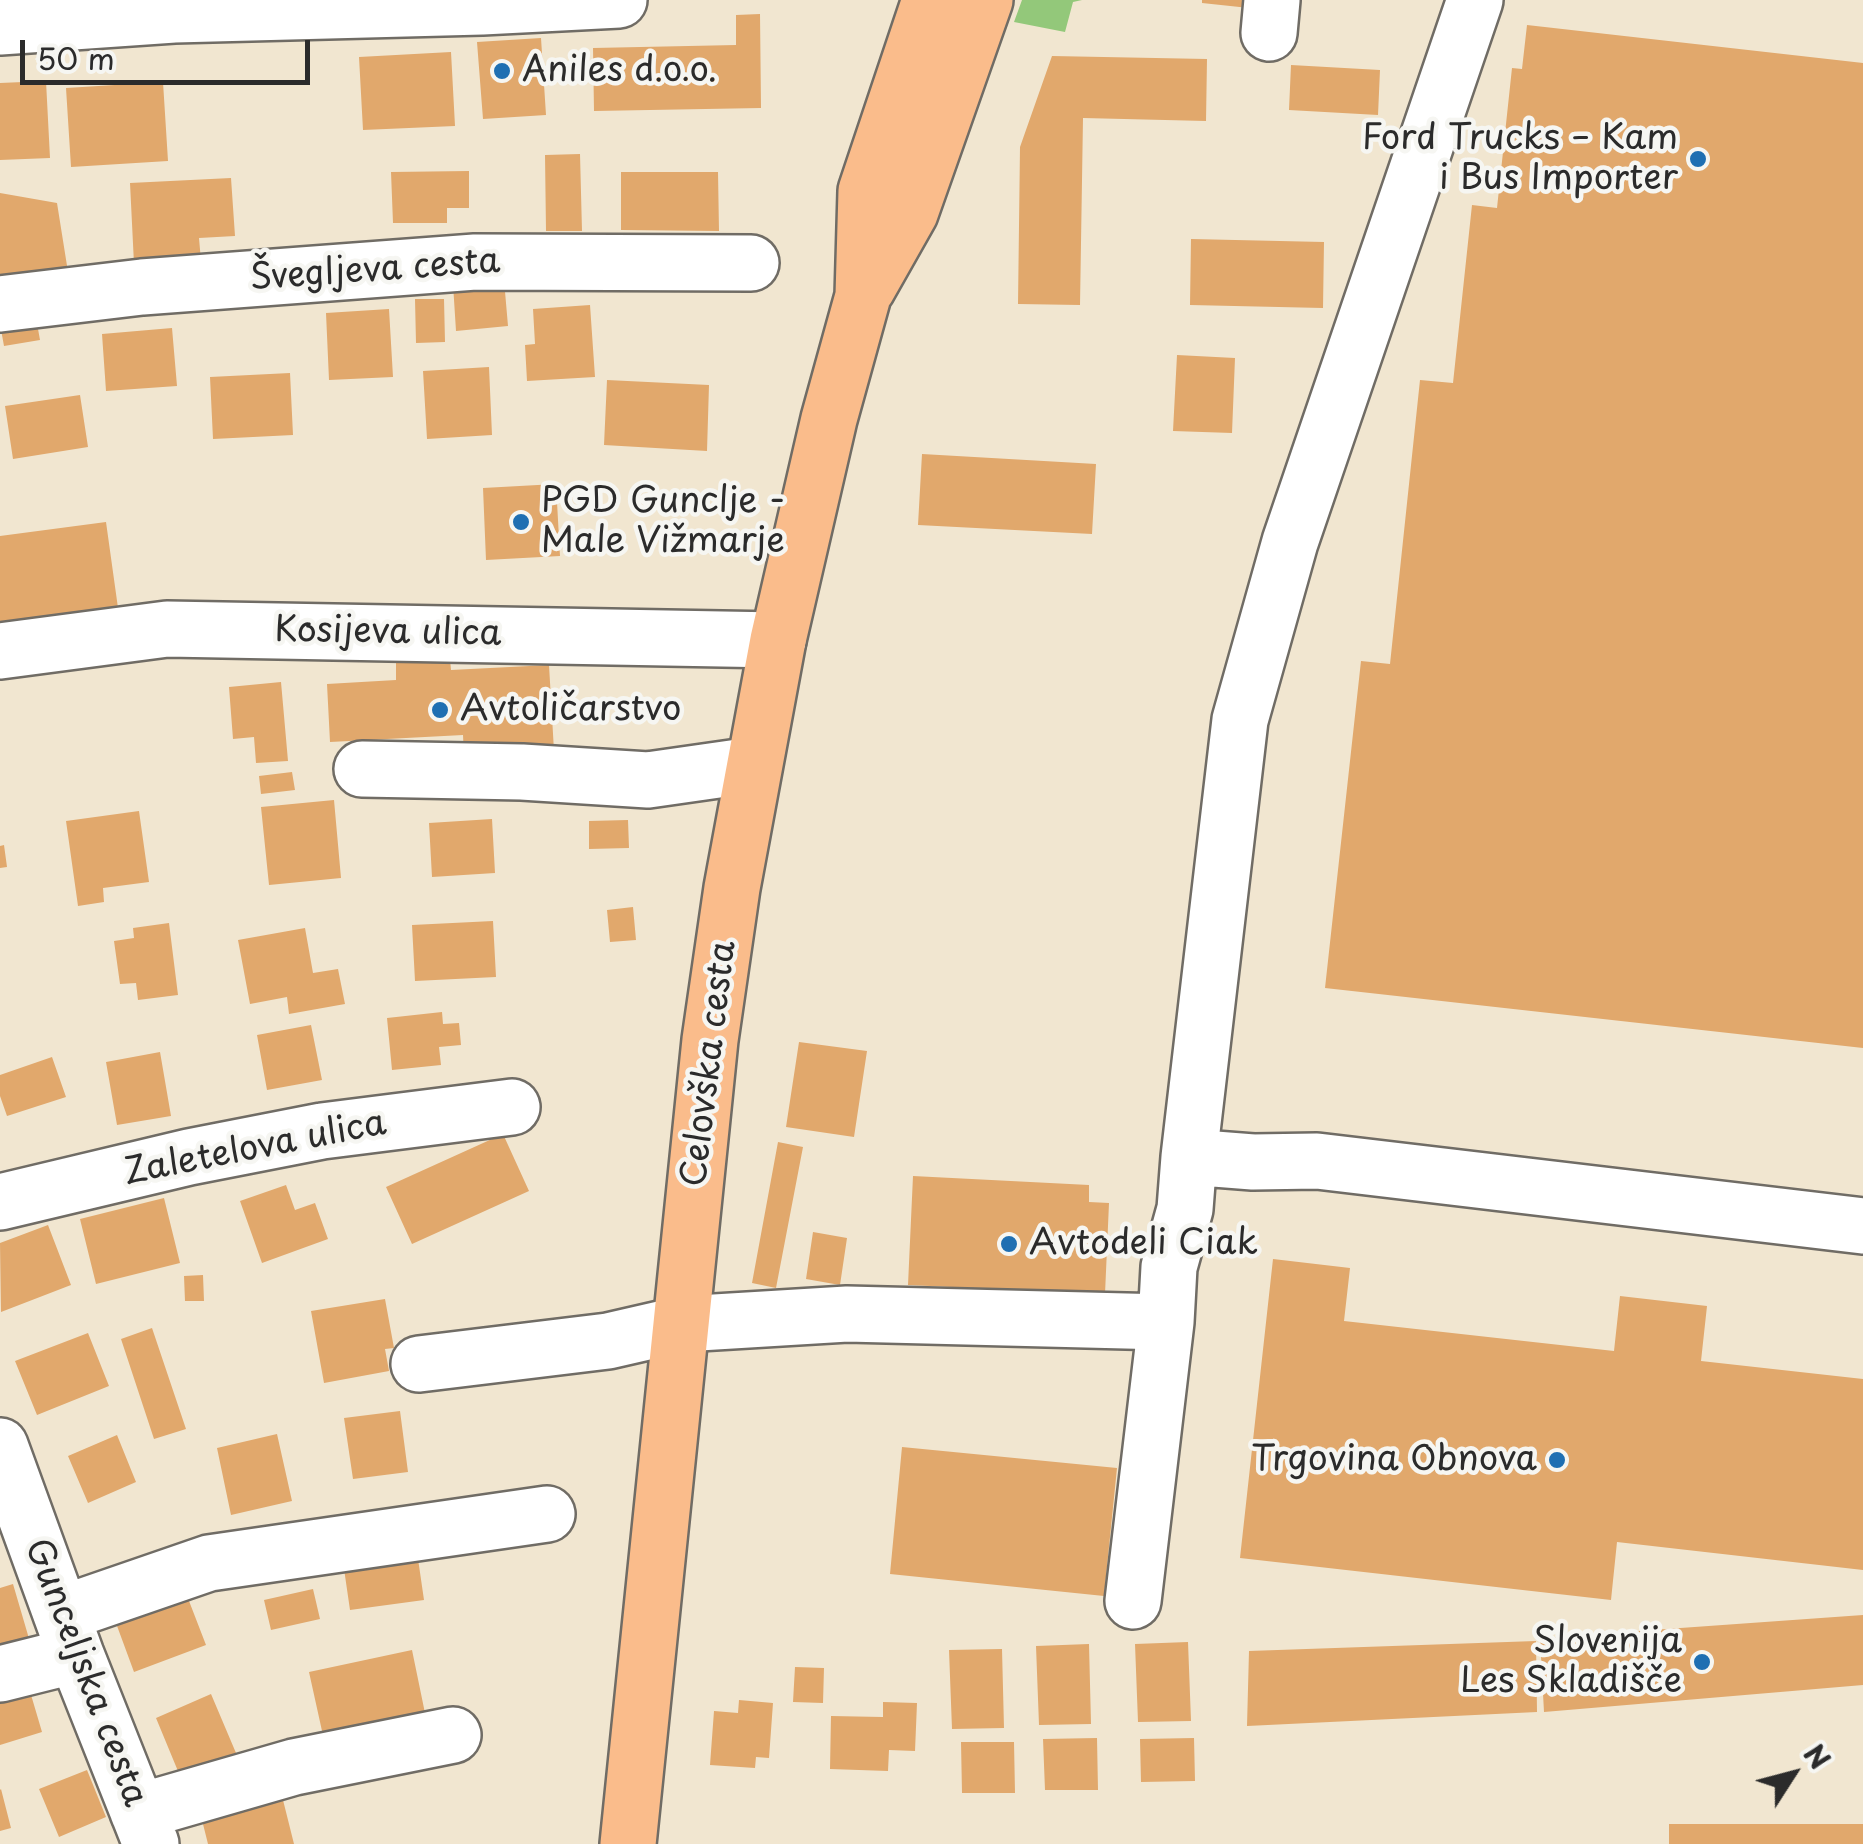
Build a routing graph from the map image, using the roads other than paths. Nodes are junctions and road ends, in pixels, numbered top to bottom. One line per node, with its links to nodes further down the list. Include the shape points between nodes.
1 (620, 0): 5 (street, via 174,14)
2 (930, 0): 7 (main road, Celovška cesta, via 866,191)
3 (985, 0): 7 (main road, Celovška cesta, via 910,213)
4 (1475, 0): 14 (street, via 1290,542 1240,720)
5 (0, 28)
6 (751, 263): 8 (street, Švegljeva cesta, via 475,262)
7 (863, 296): 9 (main road, Celovška cesta)
8 (0, 304)
9 (778, 640): 10 (street, Kosijeva ulica, via 167,630); 11 (main road, Celovška cesta)
10 (0, 651)
11 (753, 765): 12 (street, via 648,780); 18 (main road, Celovška cesta, via 710,1040)
12 (362, 769)
13 (512, 1107): 15 (street, Zaletelova ulica, via 322,1131)
14 (1189, 1157): 16 (street, via 1318,1161); 17 (street)
15 (0, 1202)
16 (1863, 1226)
17 (1166, 1322): 18 (street, via 847,1314); 22 (street)
18 (682, 1324): 19 (street, via 608,1341); 27 (main road, Celovška cesta)
19 (419, 1364)
20 (0, 1446): 23 (street, Gunceljska cesta)
21 (546, 1514): 23 (street, via 209,1563)
22 (1133, 1600)
23 (69, 1634): 24 (street); 26 (street, Gunceljska cesta)
24 (0, 1674)
25 (453, 1735): 26 (street, via 294,1767)
26 (147, 1836)
27 (628, 1844)

